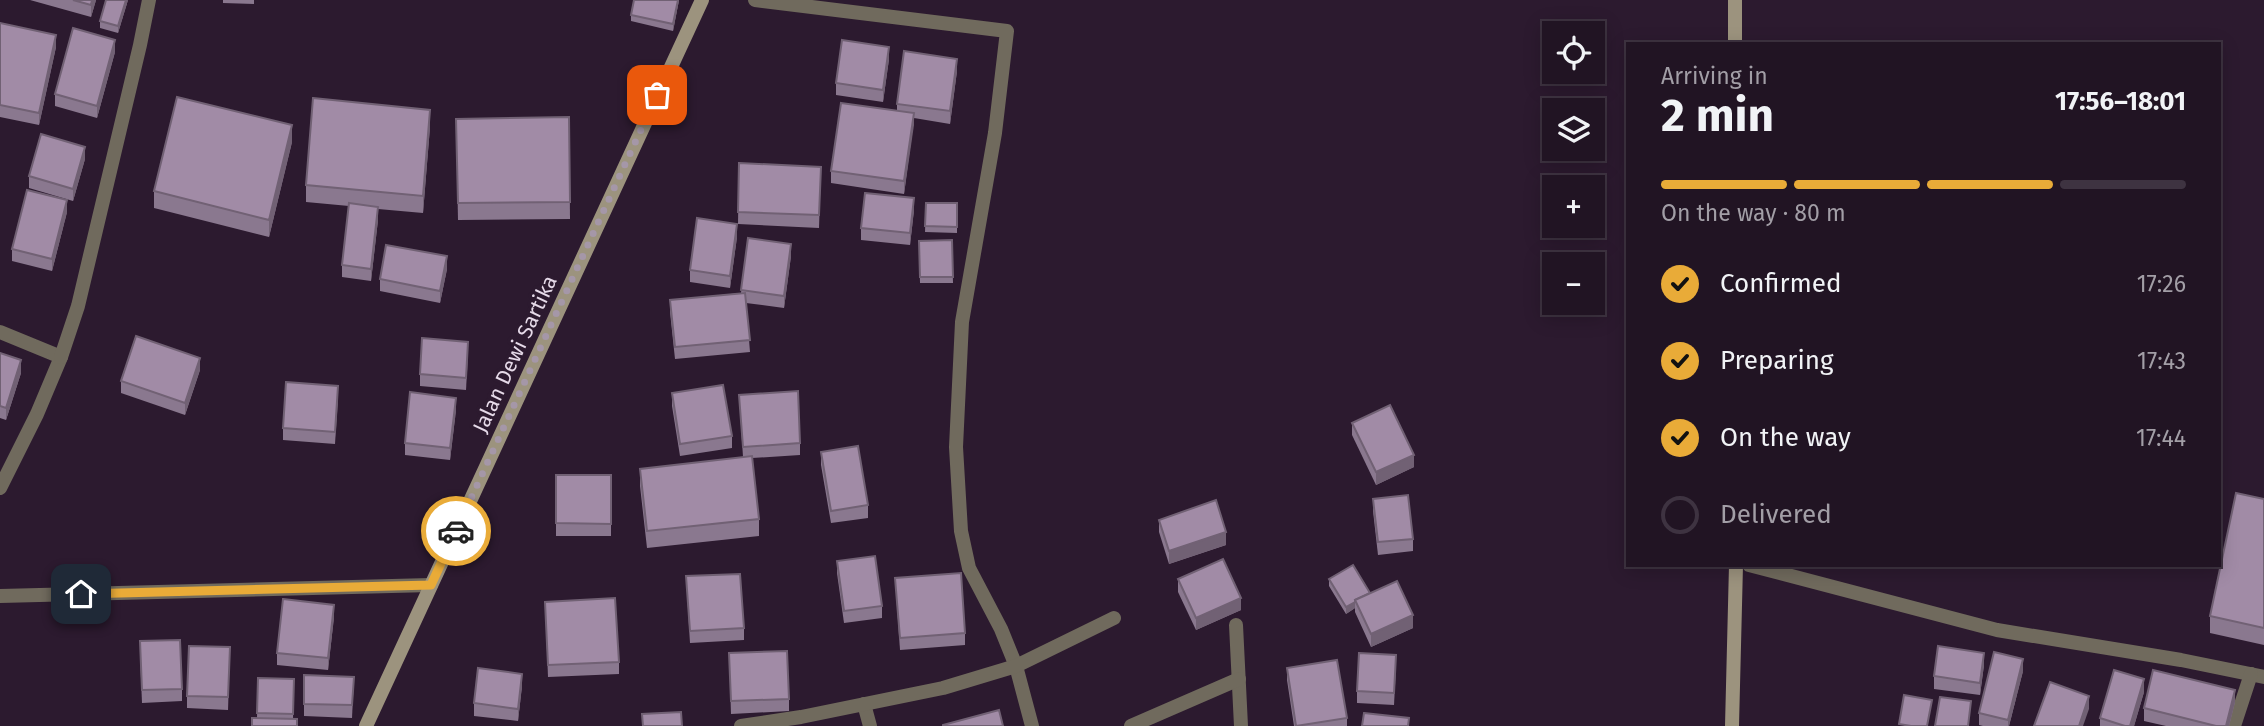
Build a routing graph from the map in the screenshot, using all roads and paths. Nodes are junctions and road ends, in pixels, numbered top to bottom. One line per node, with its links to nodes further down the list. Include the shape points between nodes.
1 (149, 0): 7 (street, via 81,293)
2 (702, 0): 11 (street, Jalan Dewi Sartika)
3 (755, 0): 15 (street, via 1007,31 995,134 962,322 956,447 961,531 969,568)
4 (1735, 0): 5 (street)
5 (1735, 42)
6 (0, 332): 7 (street)
7 (61, 357): 8 (street)
8 (0, 488)
9 (1736, 567): 25 (street)
10 (1756, 567): 16 (street, via 1997,630)
11 (431, 585): 12 (street); 19 (street, Jalan Dewi Sartika)
12 (0, 596)
13 (1114, 618): 15 (street)
14 (1236, 625): 17 (street)
15 (1016, 666): 18 (street, via 943,688); 22 (street)
16 (2257, 675): 26 (street)
17 (1239, 678): 23 (street); 24 (street)
18 (864, 704): 20 (street); 21 (street)
19 (366, 726)
20 (741, 726)
21 (870, 726)
22 (1032, 726)
23 (1131, 726)
24 (1241, 726)
25 (1732, 726)
26 (2234, 726)

